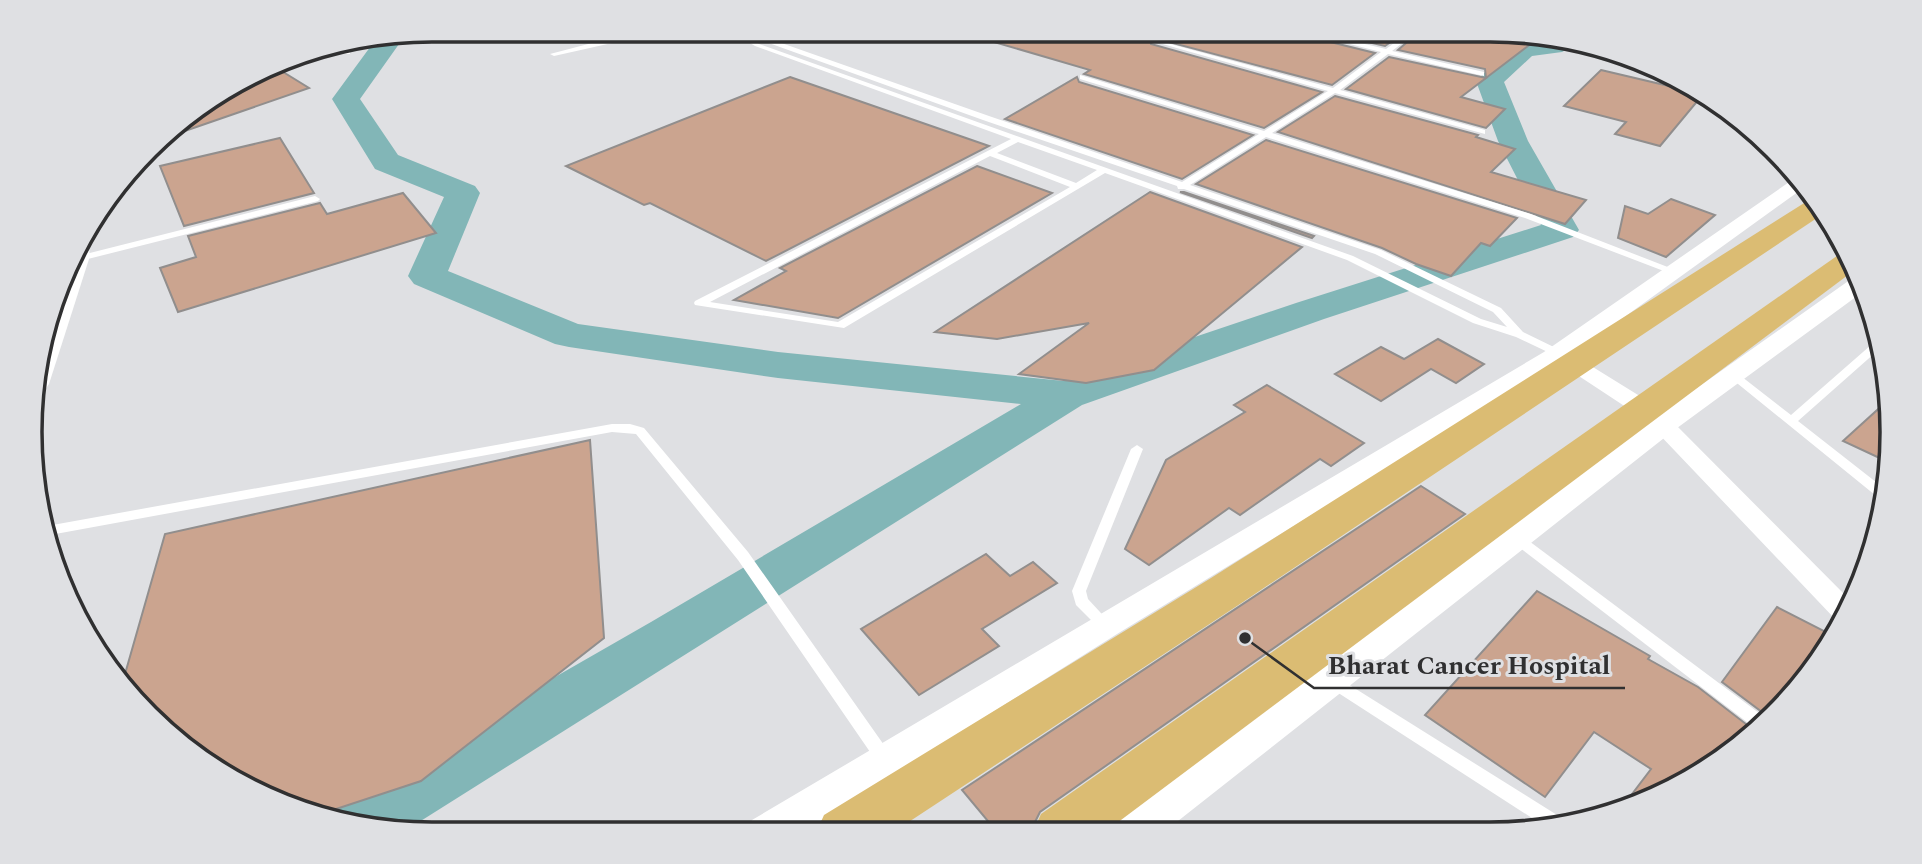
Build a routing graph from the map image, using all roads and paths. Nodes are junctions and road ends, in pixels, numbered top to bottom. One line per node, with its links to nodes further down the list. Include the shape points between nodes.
1 (600, 42): 8 (lane)
2 (752, 42): 14 (lane)
3 (774, 42): 17 (lane)
4 (1161, 42): 11 (lane)
5 (1347, 42): 7 (lane)
6 (1398, 42): 7 (lane)
7 (1384, 51): 9 (lane); 11 (lane)
8 (554, 54)
9 (1481, 74)
10 (1083, 76): 13 (lane)
11 (1333, 91): 12 (lane); 13 (lane)
12 (1482, 132)
13 (1264, 133): 17 (lane); 25 (lane, via 1528,216)
14 (1017, 139): 15 (lane); 16 (lane)
15 (989, 153): 18 (lane); 18 (lane, via 699,303 841,326)
16 (1104, 170): 18 (lane); 20 (lane)
17 (1184, 186): 20 (lane); 28 (lane, via 1399,261 1497,310)
18 (1076, 187)
19 (1793, 188): 23 (street)
20 (1169, 193): 28 (lane, via 1350,258 1477,321)
21 (315, 199): 24 (lane)
22 (1810, 209): 23 (highway)
23 (1725, 251): 25 (street); 30 (highway)
24 (86, 252)
25 (1673, 271): 30 (street)
26 (1846, 275): 32 (highway)
27 (1847, 275): 31 (street)
28 (1520, 335): 30 (lane)
29 (1872, 351): 33 (lane)
30 (1567, 359): 32 (street); 40 (street); 46 (highway)
31 (1733, 375): 32 (street); 33 (lane)
32 (1653, 416): 37 (street); 38 (street); 41 (highway)
33 (1791, 421): 35 (lane)
34 (1137, 449): 40 (lane, via 1079,591 1081,601)
35 (1876, 489)
36 (54, 529): 39 (lane, via 631,428 640,431 743,556)
37 (1516, 537): 41 (street); 42 (lane)
38 (1839, 606)
39 (783, 615): 43 (lane)
40 (1105, 625): 43 (street)
41 (1315, 669): 44 (lane); 47 (highway); 48 (street)
42 (1754, 718)
43 (885, 760): 45 (street)
44 (1547, 818)
45 (784, 822)
46 (861, 822)
47 (1077, 822)
48 (1144, 822)

